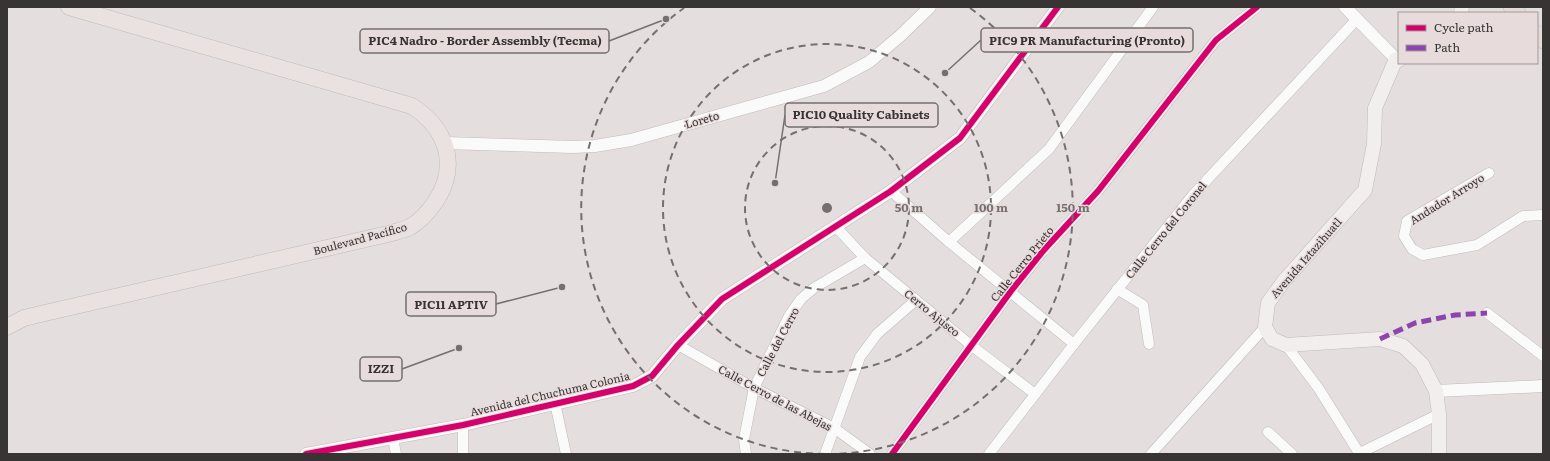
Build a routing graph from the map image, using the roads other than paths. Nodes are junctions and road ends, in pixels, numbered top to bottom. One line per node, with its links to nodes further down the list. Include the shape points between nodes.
1 (70, 7): 9 (main road, Boulevard Pacífico, via 412,106 431,121)
2 (930, 7): 9 (street, Loreto, via 870,62 824,86 638,138 595,146)
3 (1058, 7): 11 (street, Avenida del Chuchuma Colonia, via 960,138)
4 (1153, 7): 14 (street, via 1049,149)
5 (1257, 7): 17 (street, Calle Cerro Prieto, via 1216,40 1098,191 1043,251)
6 (1345, 7): 7 (street)
7 (1357, 19): 8 (street); 16 (street, Calle Cerro del Coronel, via 1192,196)
8 (1397, 59): 21 (main road, Avenida Iztazihuatl, via 1375,108 1374,144 1365,190 1283,282 1268,303)
9 (445, 143): 20 (main road, Boulevard Pacífico, via 448,157 447,176 442,192 429,212 410,227 24,318)
10 (1489, 173): 12 (street, Andador Arroyo, via 1407,221 1404,236 1412,249 1424,255 1477,246 1523,216)
11 (891, 191): 13 (street, Avenida del Chuchuma Colonia); 14 (street)
12 (1543, 215)
13 (836, 226): 15 (street, Cerro Ajusco); 24 (street, Avenida del Chuchuma Colonia, via 722,299)
14 (949, 242): 17 (street)
15 (865, 258): 18 (street, Cerro Ajusco); 29 (street, Calle del Cerro, via 814,288 802,299 789,316)
16 (1117, 289): 22 (street, Calle Cerro del Coronel); 23 (street, via 1143,305)
17 (1011, 291): 22 (street); 26 (street, Calle Cerro Prieto)
18 (916, 300): 26 (street, Cerro Ajusco); 35 (street, via 877,334 860,357)
19 (1487, 313): 27 (street)
20 (7, 327)
21 (1265, 327): 25 (main road, via 1272,339); 48 (street)
22 (1074, 344): 31 (street, Calle Cerro del Coronel)
23 (1149, 344)
24 (678, 345): 29 (street, Calle Cerro de las Abejas); 32 (street, Avenida del Chuchuma Colonia, via 652,376 633,386)
25 (1286, 345): 30 (main road, via 1380,339 1403,346 1422,364); 50 (street, via 1319,389)
26 (972, 346): 31 (street, Cerro Ajusco); 46 (street, Calle Cerro Prieto)
27 (1543, 356)
28 (1543, 386): 30 (street)
29 (754, 388): 35 (street, Calle Cerro de las Abejas); 43 (street, Calle del Cerro, via 744,439)
30 (1436, 391): 33 (main road)
31 (1035, 394): 47 (street, Calle Cerro del Coronel)
32 (555, 403): 34 (street, Avenida del Chuchuma Colonia); 42 (street)
33 (1439, 414): 38 (street); 51 (main road)
34 (463, 425): 37 (street, Avenida del Chuchuma Colonia); 41 (street)
35 (834, 428): 44 (street); 45 (street, Calle Cerro de las Abejas)
36 (1268, 432): 49 (street)
37 (393, 438): 39 (street, Avenida del Chuchuma Colonia); 40 (street)
38 (1376, 450): 50 (street)
39 (306, 454)
40 (396, 454)
41 (463, 454)
42 (566, 454)
43 (746, 454)
44 (825, 454)
45 (870, 454)
46 (892, 454)
47 (989, 454)
48 (1151, 454)
49 (1292, 454)
50 (1358, 454)
51 (1439, 454)

